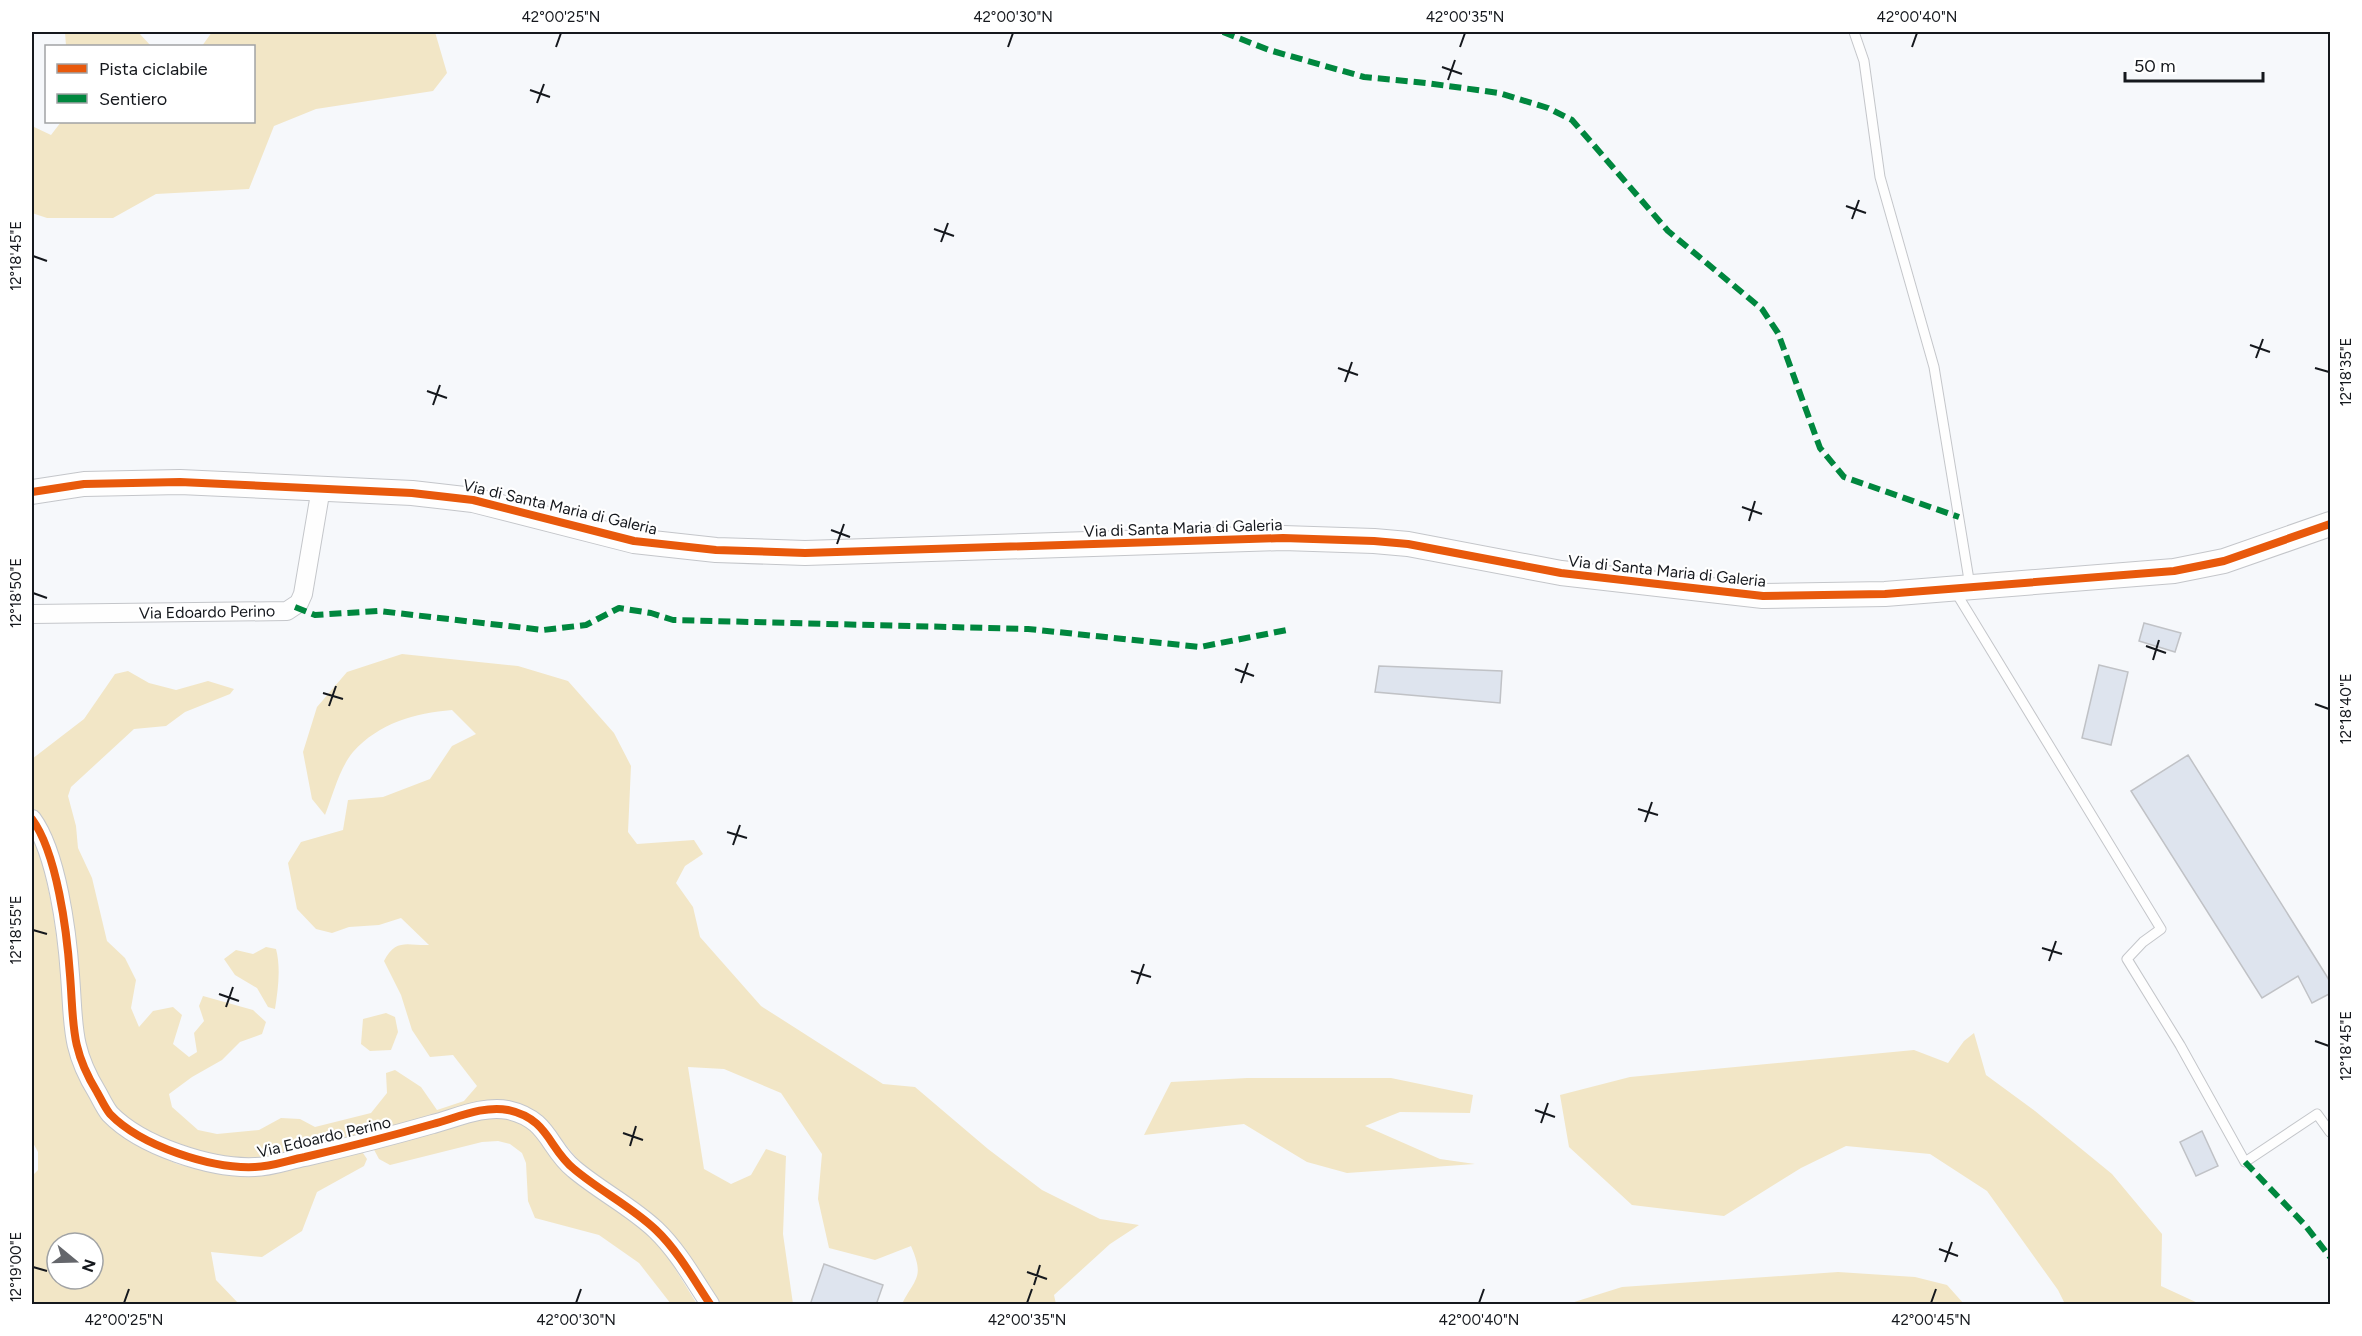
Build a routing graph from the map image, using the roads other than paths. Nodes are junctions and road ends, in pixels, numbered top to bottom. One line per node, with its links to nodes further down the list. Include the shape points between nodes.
1 (1854, 32): 5 (lane, via 1864,61 1880,177 1934,367)
2 (321, 488): 3 (street, Via di Santa Maria di Galeria, via 180,482 84,484); 5 (street, Via di Santa Maria di Galeria, via 473,500 634,541 716,550 805,554 1283,538 1408,544 1560,573 1763,596); 6 (street, Via Edoardo Perino, via 303,594 299,603 287,611)
3 (32, 492)
4 (2331, 524): 5 (street, Via di Santa Maria di Galeria, via 2224,561 2174,571)
5 (1962, 588): 8 (lane, via 2161,929 2127,959 2245,1162 2317,1114)
6 (32, 614)
7 (32, 819): 9 (street, Via Edoardo Perino, via 45,841 56,879 78,1057 109,1112 138,1136 174,1152 234,1167 257,1167 481,1111 509,1110 538,1125 572,1167 656,1231)
8 (2331, 1131)
9 (710, 1305)

